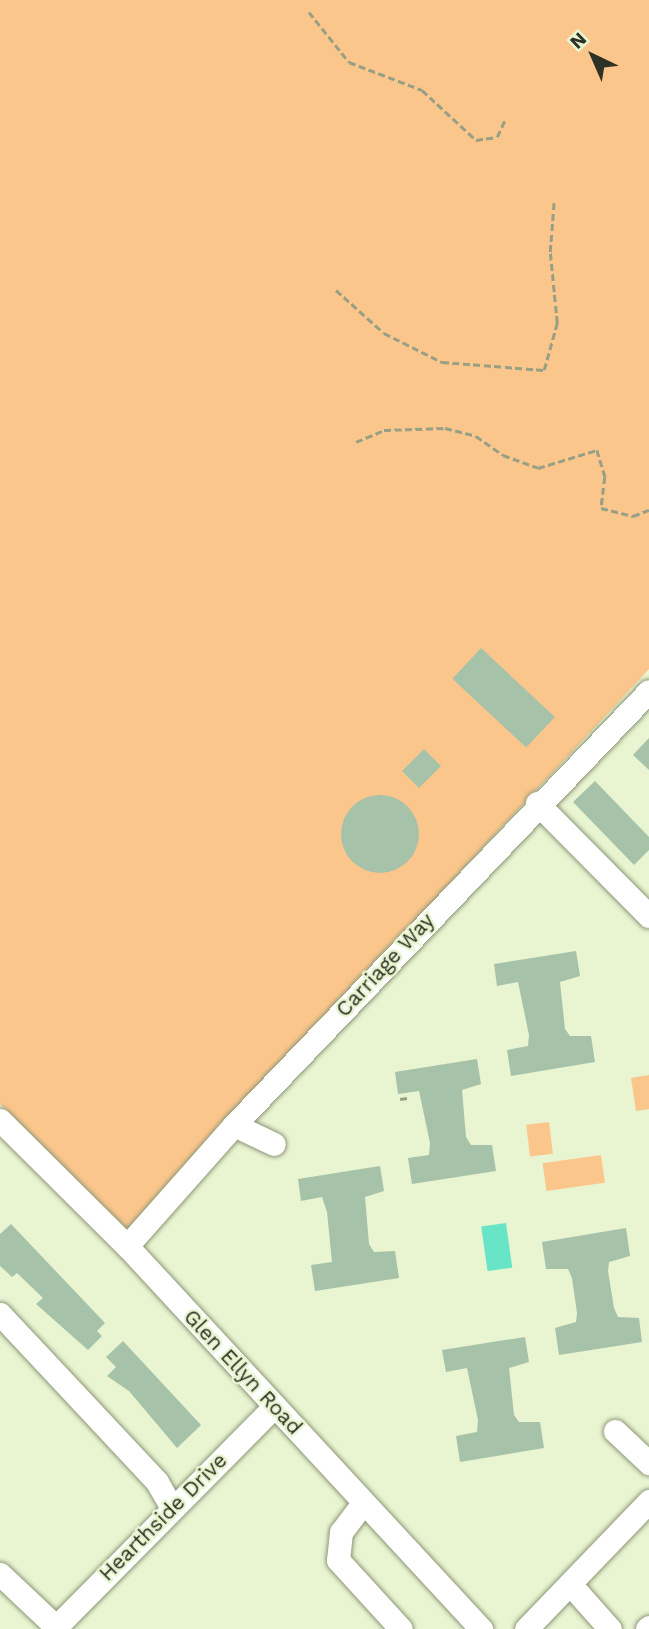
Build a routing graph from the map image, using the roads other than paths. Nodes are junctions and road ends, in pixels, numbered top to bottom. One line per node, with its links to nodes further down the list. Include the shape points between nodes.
1 (649, 691): 2 (street, Carriage Way)
2 (537, 803): 3 (street); 5 (street, Carriage Way)
3 (649, 916)
4 (0, 1120): 7 (street, Glen Ellyn Road)
5 (234, 1125): 6 (street); 7 (street, Carriage Way)
6 (274, 1144)
7 (127, 1247): 9 (street, Glen Ellyn Road)
8 (0, 1314): 13 (street, via 157,1482)
9 (274, 1407): 12 (street, Glen Ellyn Road); 13 (street, Hearthside Drive)
10 (615, 1431): 11 (street)
11 (649, 1463)
12 (363, 1503): 18 (street, via 336,1546 338,1560); 19 (street, Glen Ellyn Road)
13 (171, 1506): 17 (street, Hearthside Drive)
14 (644, 1517): 16 (street)
15 (0, 1574): 17 (street)
16 (570, 1584): 20 (street); 21 (street)
17 (55, 1628)
18 (401, 1629)
19 (481, 1629)
20 (526, 1629)
21 (610, 1629)

